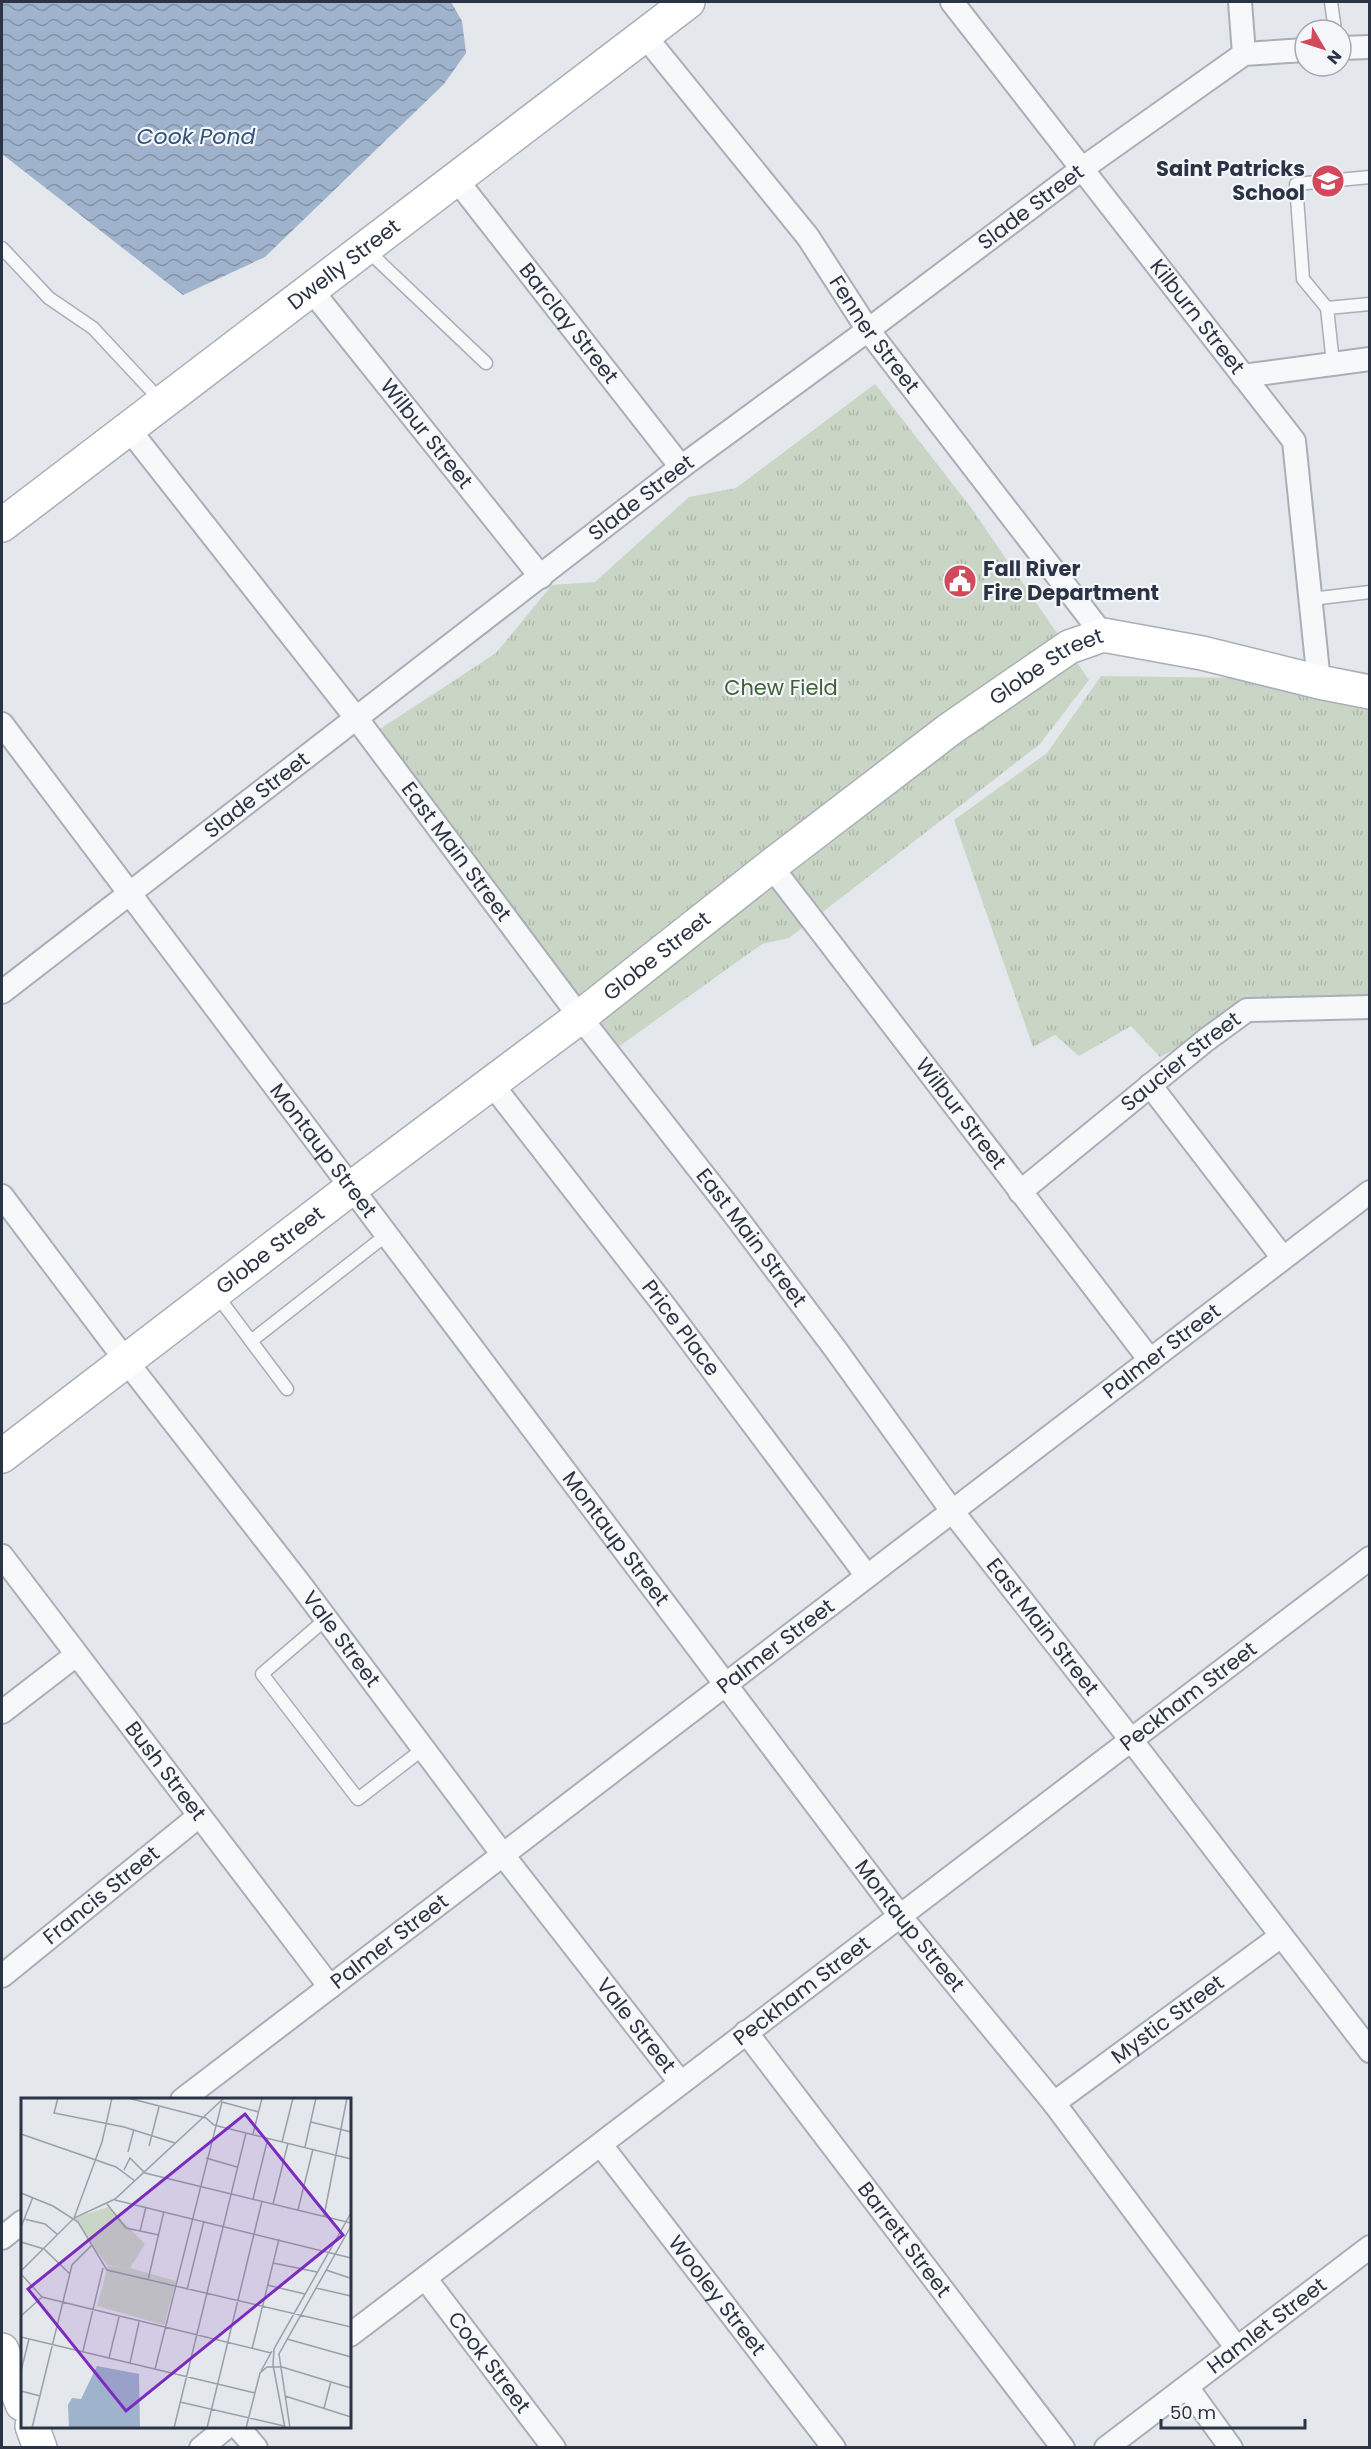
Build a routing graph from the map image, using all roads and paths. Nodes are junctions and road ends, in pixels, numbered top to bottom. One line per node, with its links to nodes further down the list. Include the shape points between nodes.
1 (688, 2): 6 (main road, Dwelly Street)
2 (952, 2): 11 (street, Kilburn Street)
3 (1240, 2): 10 (street)
4 (1331, 2): 5 (lane)
5 (1333, 18)
6 (644, 35): 13 (main road, Dwelly Street); 19 (street, Fenner Street, via 808,237)
7 (1370, 47): 8 (street)
8 (1353, 48)
9 (1293, 52): 10 (street)
10 (1244, 54): 11 (street, Slade Street)
11 (1083, 168): 19 (street, Slade Street); 23 (street, Kilburn Street)
12 (1370, 177): 18 (lane, via 1296,184 1303,279)
13 (456, 179): 15 (main road, Dwelly Street); 26 (street, Barclay Street)
14 (2, 248): 24 (lane, via 49,298 93,328)
15 (366, 249): 16 (main road, Dwelly Street); 21 (lane)
16 (312, 291): 24 (main road, Dwelly Street); 28 (street, Wilbur Street)
17 (1370, 304): 18 (lane)
18 (1327, 308): 22 (lane)
19 (868, 330): 26 (street, Slade Street); 31 (street, Fenner Street)
20 (1370, 358): 22 (street)
21 (486, 363)
22 (1333, 363): 23 (street)
23 (1243, 376): 30 (street, Kilburn Street, via 1294,441)
24 (162, 402): 25 (main road, Dwelly Street)
25 (128, 428): 27 (main road, Dwelly Street); 34 (street, East Main Street)
26 (681, 467): 28 (street, Slade Street)
27 (2, 525)
28 (541, 577): 34 (street, Slade Street)
29 (1370, 592): 30 (lane)
30 (1311, 599): 32 (street, Kilburn Street)
31 (1103, 635): 32 (main road, Globe Street, via 1203,653); 36 (main road, Globe Street, via 1069,647 1027,674)
32 (1319, 682): 33 (main road, Globe Street)
33 (1370, 692)
34 (357, 719): 37 (street, Slade Street); 40 (street, East Main Street)
35 (2, 724): 37 (street, Montaup Street)
36 (771, 867): 40 (main road, Globe Street); 44 (street, Wilbur Street)
37 (130, 894): 38 (street, Slade Street); 43 (street, Montaup Street)
38 (2, 992)
39 (1370, 1007): 42 (street, Saucier Street, via 1247,1010)
40 (580, 1017): 41 (main road, Globe Street); 55 (street, East Main Street, via 738,1219)
41 (491, 1083): 43 (main road, Globe Street); 58 (street, Price Place)
42 (1150, 1084): 44 (street, Saucier Street); 48 (street)
43 (350, 1189): 47 (street, Montaup Street); 49 (main road, Globe Street)
44 (1020, 1192): 51 (street, Wilbur Street)
45 (1370, 1192): 48 (street, Palmer Street)
46 (2, 1196): 52 (street, Vale Street)
47 (386, 1236): 50 (lane); 61 (street, Montaup Street)
48 (1284, 1258): 51 (street, Palmer Street)
49 (216, 1293): 50 (lane); 52 (main road, Globe Street)
50 (251, 1341): 53 (lane)
51 (1150, 1360): 55 (street, Palmer Street)
52 (127, 1362): 54 (main road, Globe Street); 59 (street, Vale Street)
53 (286, 1389)
54 (2, 1456)
55 (952, 1511): 58 (street, Palmer Street); 63 (street, East Main Street)
56 (2, 1556): 60 (street, Bush Street)
57 (1370, 1558): 63 (street, Peckham Street)
58 (867, 1576): 61 (street, Palmer Street)
59 (326, 1619): 64 (street, Vale Street); 64 (lane, via 262,1674 358,1799)
60 (76, 1655): 62 (street); 65 (street, Bush Street)
61 (724, 1685): 66 (street, Palmer Street); 67 (street, Montaup Street)
62 (2, 1712)
63 (1132, 1741): 67 (street, Peckham Street); 68 (street, East Main Street)
64 (423, 1749): 66 (street, Vale Street)
65 (199, 1816): 69 (street, Francis Street); 70 (street, Bush Street)
66 (503, 1855): 70 (street, Palmer Street); 73 (street, Vale Street)
67 (900, 1916): 71 (street, Peckham Street); 75 (street, Montaup Street)
68 (1281, 1936): 72 (street, East Main Street); 75 (street, Mystic Street)
69 (2, 1976)
70 (330, 1987): 74 (street, Palmer Street)
71 (746, 2032): 73 (street, Peckham Street); 94 (street, Barrett Street)
72 (1370, 2051)
73 (680, 2082): 76 (street, Peckham Street)
74 (185, 2098)
75 (1053, 2103): 82 (street, Montaup Street)
76 (601, 2145): 80 (street, Peckham Street); 93 (street, Wooley Street)
77 (21, 2223): 78 (street)
78 (2, 2238)
79 (1370, 2247): 82 (street, Hamlet Street)
80 (425, 2278): 81 (street, Peckham Street); 92 (street, Cook Street)
81 (351, 2334)
82 (1236, 2347): 84 (street, Hamlet Street)
83 (2, 2350): 85 (main road)
84 (1187, 2387): 95 (street, Hamlet Street); 96 (street)
85 (21, 2401)
86 (32, 2428): 89 (main road)
87 (227, 2428): 90 (street)
88 (238, 2428): 91 (street)
89 (40, 2448)
90 (201, 2448)
91 (256, 2448)
92 (554, 2448)
93 (834, 2448)
94 (1063, 2448)
95 (1106, 2448)
96 (1231, 2448)

